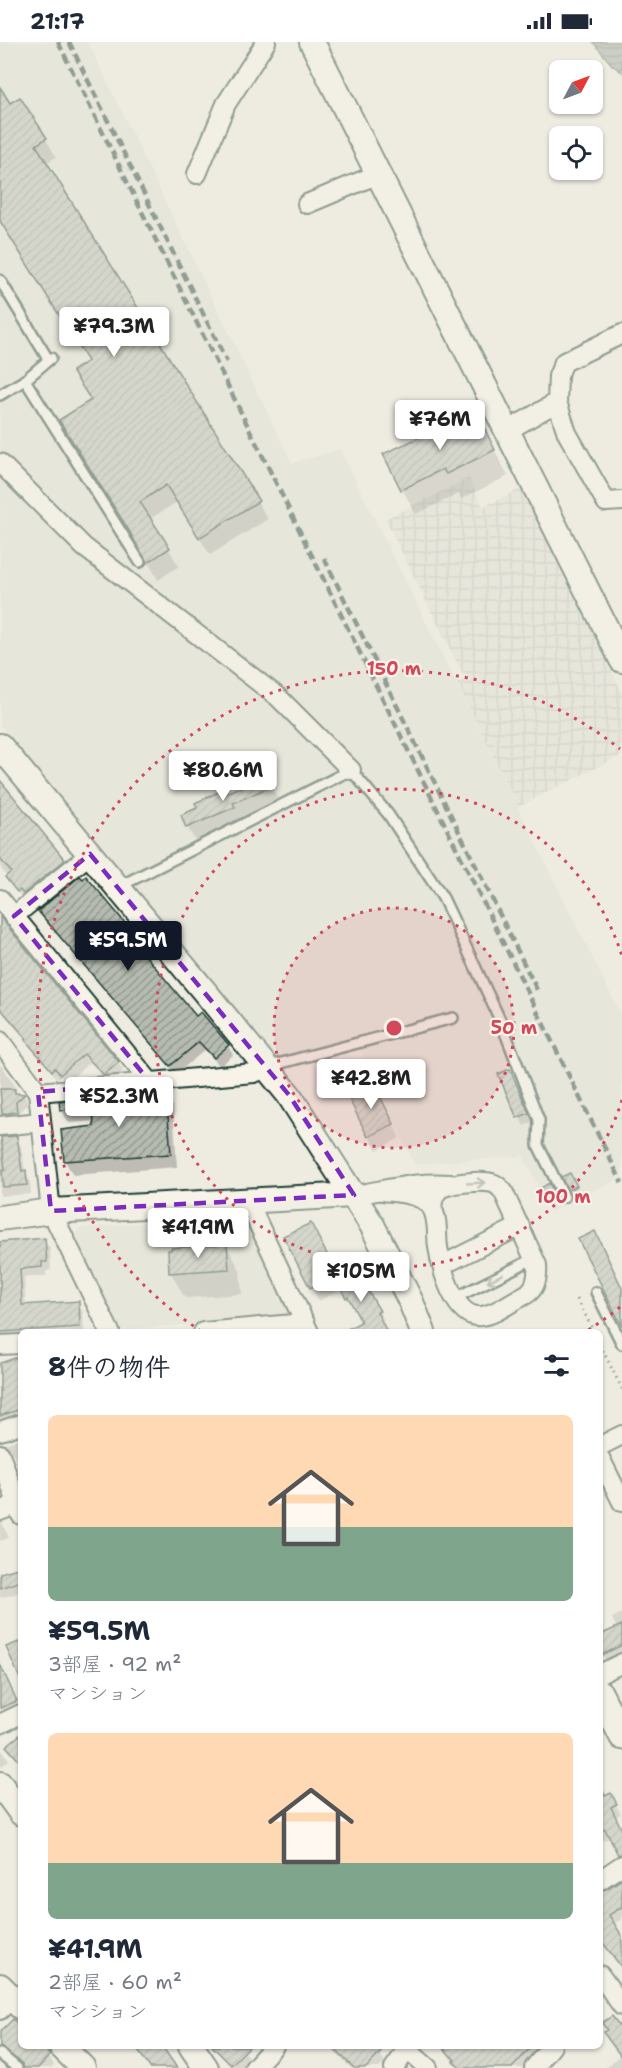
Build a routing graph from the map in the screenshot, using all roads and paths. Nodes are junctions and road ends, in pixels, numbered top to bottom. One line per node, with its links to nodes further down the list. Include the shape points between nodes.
1 (266, 42): 3 (street, via 226,104)
2 (312, 42): 4 (street)
3 (197, 174)
4 (378, 174): 5 (street); 11 (street)
5 (307, 204)
6 (0, 280): 8 (lane, via 51,358)
7 (622, 334): 10 (street, via 564,362 558,376)
8 (25, 380): 9 (lane); 14 (lane)
9 (0, 395)
10 (557, 402): 11 (street); 13 (street, via 567,433 606,502)
11 (507, 431): 15 (street)
12 (0, 463): 17 (street, via 84,547 278,697)
13 (622, 501)
14 (140, 562)
15 (622, 660)
16 (0, 746): 18 (street)
17 (351, 770): 19 (lane); 32 (lane, via 387,814 443,898 501,1022 539,1120 538,1145)
18 (90, 854): 19 (street); 21 (street)
19 (118, 887): 24 (street)
20 (0, 899): 21 (street)
21 (14, 916): 25 (street)
22 (453, 1018): 24 (lane)
23 (4, 1049): 26 (street)
24 (267, 1067): 25 (street, via 254,1073); 31 (street)
25 (150, 1082): 26 (street)
26 (38, 1092): 27 (street)
27 (41, 1122): 28 (street); 35 (street)
28 (0, 1126)
29 (451, 1184): 30 (street, via 410,1184); 34 (street, via 440,1187); 37 (street, one-way to 37, via 487,1182 498,1186)
30 (383, 1191): 31 (street); 34 (street, via 413,1195)
31 (354, 1195): 33 (street); 46 (street)
32 (564, 1197)
33 (250, 1200): 35 (street); 43 (street)
34 (432, 1208): 38 (street)
35 (51, 1211): 36 (street); 44 (street)
36 (0, 1218)
37 (520, 1226): 38 (street, via 449,1262); 39 (street)
38 (440, 1258): 41 (street)
39 (535, 1258): 41 (lane, one-way to 41); 41 (street, via 538,1275 530,1293 484,1316 469,1314)
40 (596, 1292): 50 (lane)
41 (455, 1298)
42 (578, 1299): 47 (path)
43 (307, 1328): 45 (street)
44 (109, 1329)
45 (281, 1329)
46 (422, 1329)
47 (593, 1329)
48 (0, 1344): 49 (street)
49 (18, 1344)
50 (622, 1344)
51 (603, 1351): 52 (path)
52 (622, 1389)
53 (18, 1425): 54 (street)
54 (0, 1431)
55 (622, 1435): 56 (street)
56 (603, 1444)
57 (0, 1454): 59 (street)
58 (603, 1464): 60 (street)
59 (18, 1500)
60 (622, 1502)
61 (18, 1506): 62 (street)
62 (0, 1511)
63 (622, 1663): 64 (street)
64 (603, 1672)
65 (603, 1699): 68 (street)
66 (18, 1715): 67 (street)
67 (0, 1724)
68 (622, 1737)
69 (0, 1784): 70 (street)
70 (18, 1809)
71 (622, 1865): 72 (street)
72 (603, 1878)
73 (603, 1983): 74 (street)
74 (612, 2003)
75 (64, 2049): 83 (street)
76 (193, 2049): 84 (street)
77 (271, 2049): 85 (street)
78 (406, 2049): 86 (street)
79 (409, 2049): 87 (street)
80 (550, 2049): 88 (street)
81 (0, 2054): 82 (lane)
82 (17, 2068)
83 (83, 2068)
84 (206, 2068)
85 (254, 2068)
86 (394, 2068)
87 (428, 2068)
88 (534, 2068)

